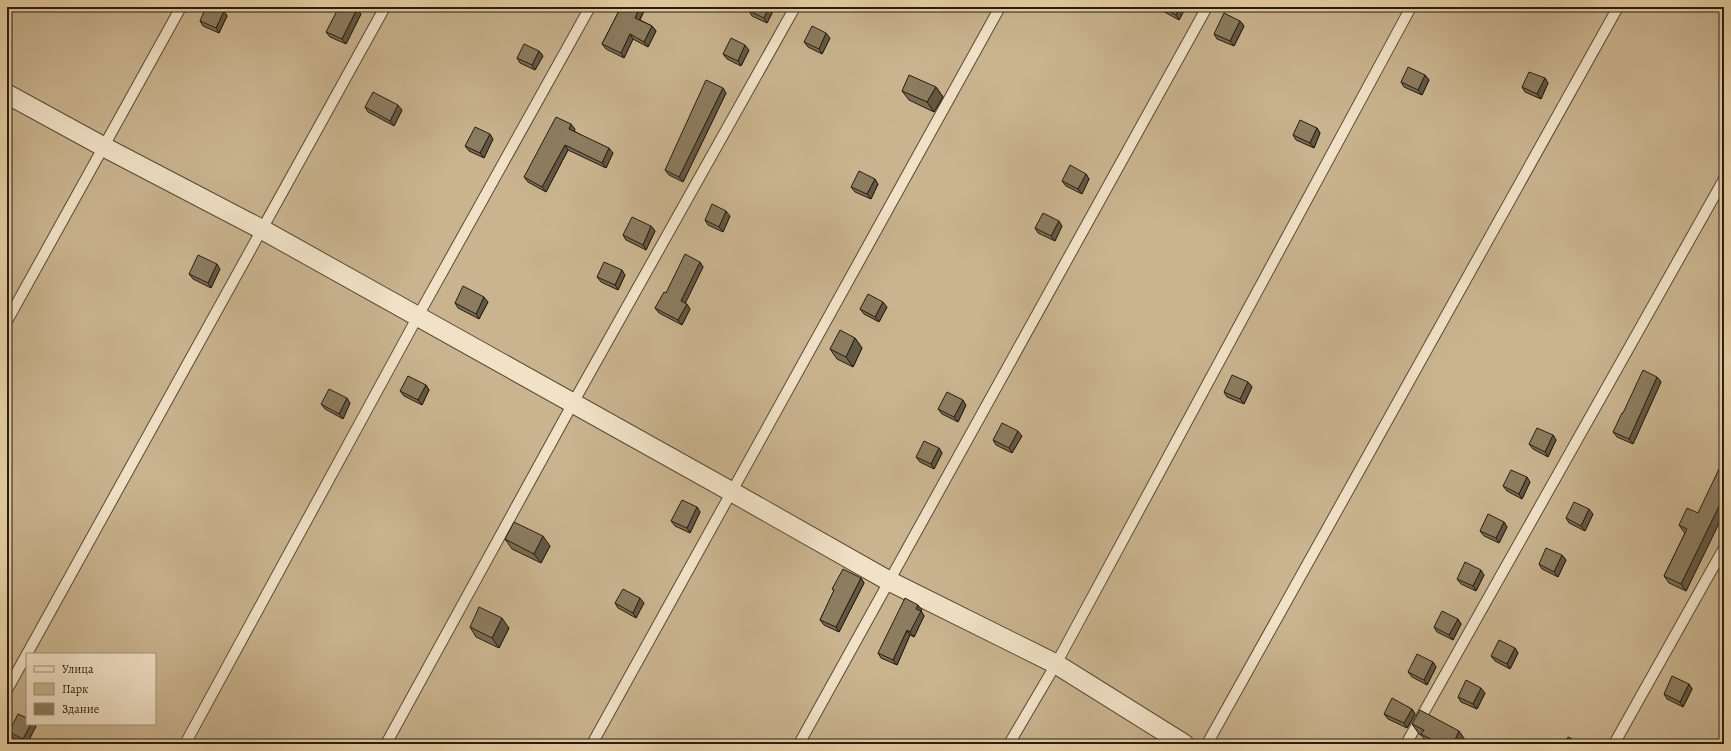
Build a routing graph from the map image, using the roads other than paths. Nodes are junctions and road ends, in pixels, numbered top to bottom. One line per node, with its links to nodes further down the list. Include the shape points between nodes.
1 (181, 7): 10 (lane)
2 (385, 7): 12 (lane)
3 (590, 7): 13 (lane)
4 (795, 7): 15 (lane)
5 (1000, 7): 16 (lane)
6 (1207, 7): 18 (lane)
7 (1411, 7): 21 (lane)
8 (1618, 7): 29 (lane)
9 (7, 94): 10 (street)
10 (104, 147): 12 (street); 14 (lane)
11 (1724, 179): 30 (lane)
12 (263, 230): 13 (street); 19 (lane)
13 (418, 316): 15 (street); 23 (lane)
14 (7, 321)
15 (573, 403): 16 (street); 24 (lane)
16 (732, 492): 18 (street); 25 (lane)
17 (1724, 548): 31 (lane)
18 (888, 581): 21 (street); 26 (lane)
19 (28, 653)
20 (26, 656): 22 (lane)
21 (1056, 664): 27 (lane); 28 (street)
22 (7, 690)
23 (185, 744)
24 (386, 744)
25 (592, 744)
26 (799, 744)
27 (1009, 744)
28 (1184, 744)
29 (1207, 744)
30 (1406, 744)
31 (1614, 744)

